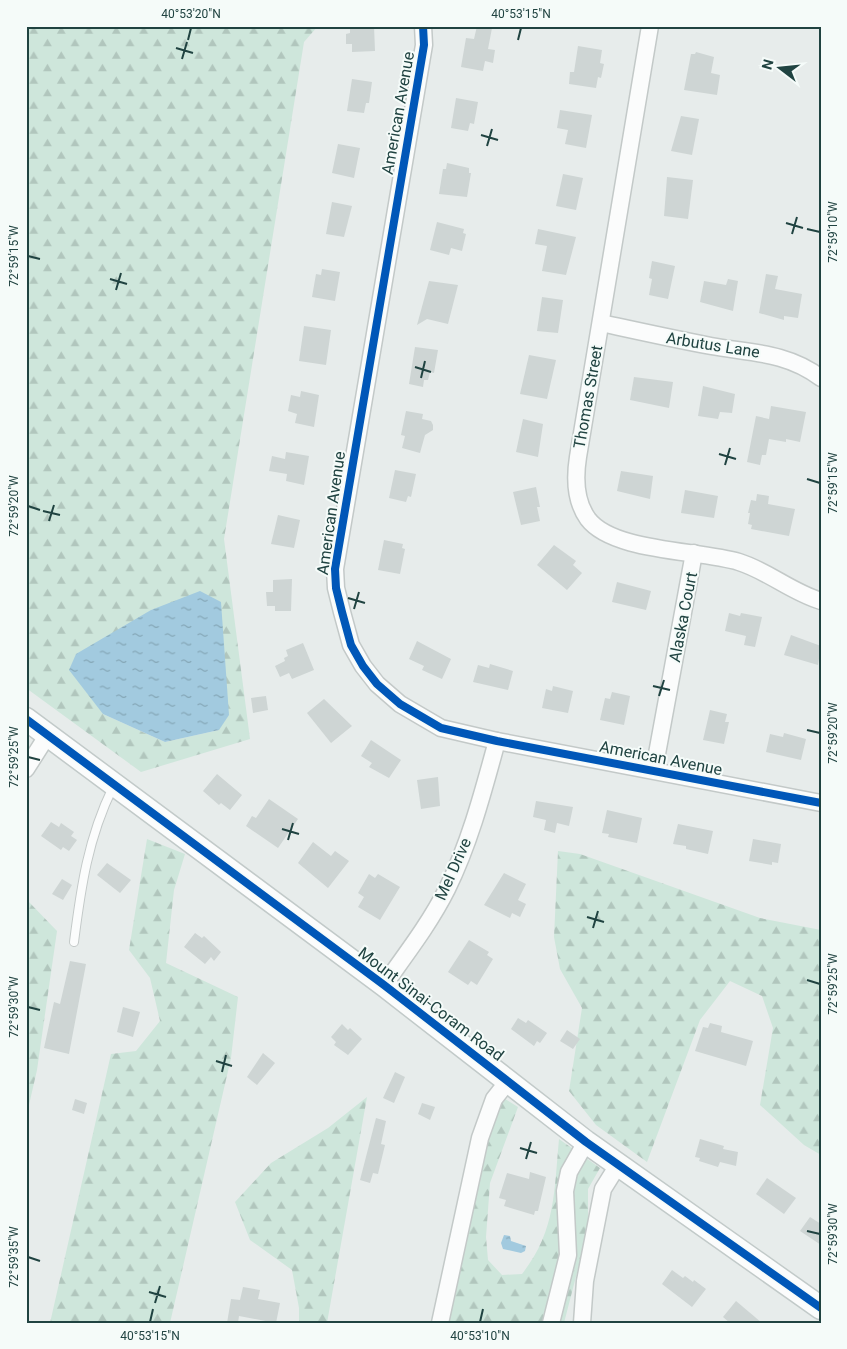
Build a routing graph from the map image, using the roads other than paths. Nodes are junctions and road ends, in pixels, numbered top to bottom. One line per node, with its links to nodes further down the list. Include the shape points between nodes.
1 (423, 26): 9 (street, American Avenue, via 424,45 338,542 336,588 351,645 377,684 400,704 440,728)
2 (650, 26): 3 (street, Thomas Street)
3 (601, 323): 4 (street, Arbutus Lane, via 784,358); 5 (street, Thomas Street, via 575,480 588,518 603,531 625,542)
4 (821, 378)
5 (694, 553): 6 (street, Thomas Street, via 747,564); 11 (street, Alaska Court)
6 (821, 600)
7 (26, 719): 8 (main road, Mount Sinai-Coram Road)
8 (47, 736): 10 (street); 12 (main road, Mount Sinai-Coram Road)
9 (497, 741): 11 (street, American Avenue); 15 (street, Mel Drive, via 478,812 447,889)
10 (26, 769)
11 (654, 770): 13 (street, American Avenue)
12 (114, 786): 14 (lane, via 99,815 90,846); 15 (main road, Mount Sinai-Coram Road)
13 (821, 802)
14 (74, 942)
15 (384, 985): 16 (main road, Mount Sinai-Coram Road)
16 (509, 1080): 17 (main road, Mount Sinai-Coram Road); 20 (street, via 494,1099 480,1138)
17 (586, 1142): 18 (main road, Mount Sinai-Coram Road); 21 (street, via 569,1172 564,1191 568,1255)
18 (618, 1164): 19 (main road, Mount Sinai-Coram Road); 22 (street, via 603,1189 585,1282)
19 (821, 1308)
20 (440, 1323)
21 (551, 1323)
22 (582, 1323)

